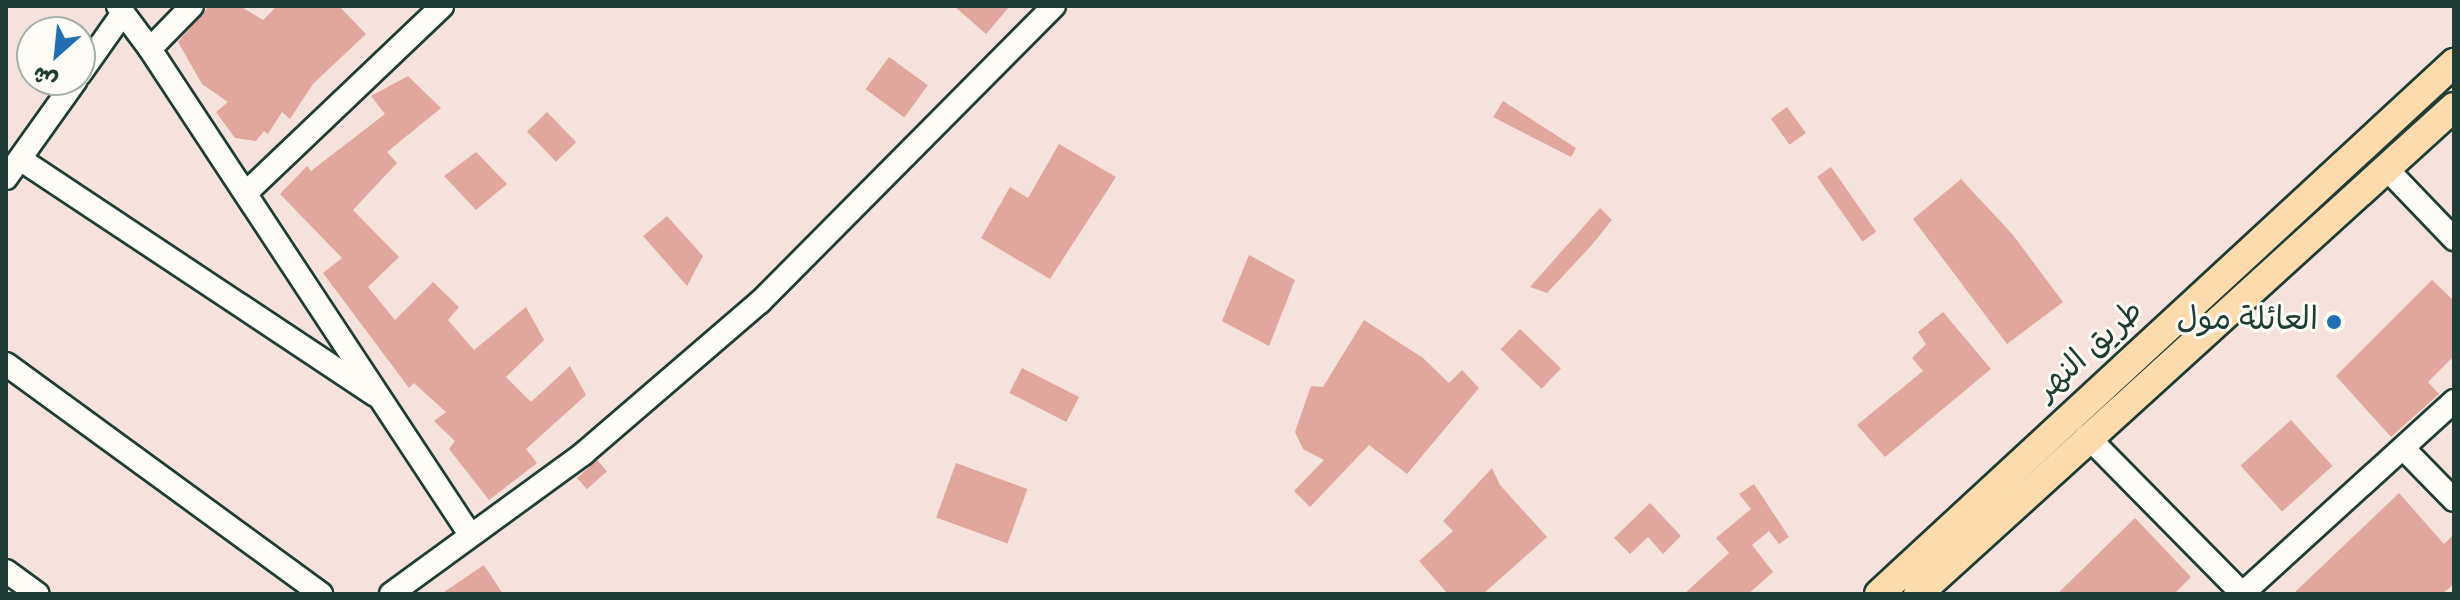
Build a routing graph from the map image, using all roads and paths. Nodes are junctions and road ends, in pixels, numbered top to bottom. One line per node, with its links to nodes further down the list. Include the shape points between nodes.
1 (192, 6): 6 (street)
2 (442, 6): 13 (street)
3 (1054, 6): 21 (street, via 760,302 583,454)
4 (121, 9): 5 (street); 6 (street)
5 (96, 49)
6 (150, 49): 13 (street)
7 (2454, 63): 26 (main road, طريق النهر)
8 (65, 96): 10 (street)
9 (2454, 107): 11 (main road, طريق النهر)
10 (20, 159): 12 (street); 16 (street)
11 (2385, 167): 14 (street); 18 (main road, طريق النهر)
12 (6, 178)
13 (248, 191): 16 (street)
14 (2454, 239)
15 (6, 364): 24 (street)
16 (383, 400): 21 (street)
17 (2454, 401): 19 (street)
18 (2087, 436): 27 (main road, طريق النهر); 28 (street)
19 (2404, 449): 20 (street); 28 (street)
20 (2454, 500)
21 (469, 533): 25 (street)
22 (6, 571): 23 (street)
23 (38, 594)
24 (321, 594)
25 (391, 594)
26 (1879, 594)
27 (1918, 594)
28 (2243, 594)

